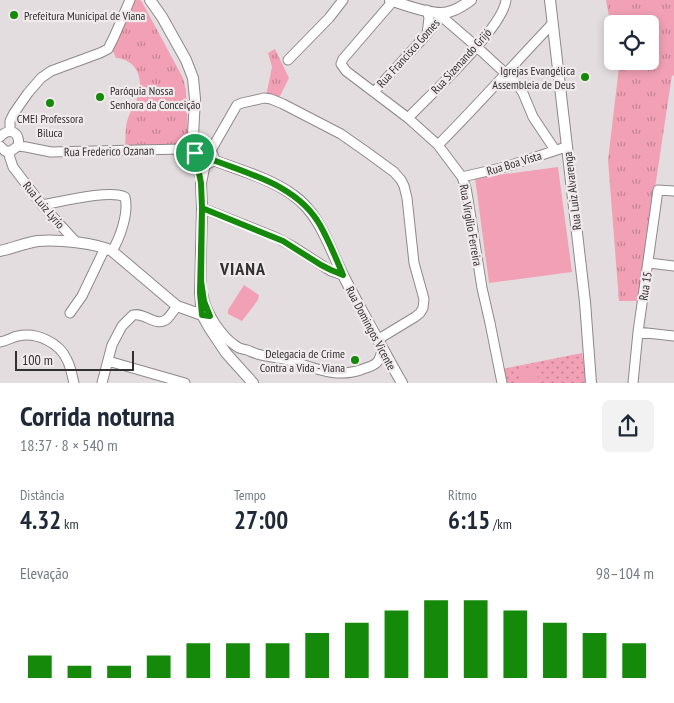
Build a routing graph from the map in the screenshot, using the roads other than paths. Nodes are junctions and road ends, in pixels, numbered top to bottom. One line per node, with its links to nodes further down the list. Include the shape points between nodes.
1 (130, 0): 17 (street, via 108,49 50,71 41,78 14,113)
2 (150, 0): 25 (street, via 186,60 193,78 194,118)
3 (344, 0): 13 (street)
4 (392, 0): 8 (street); 15 (street, Rua Virgílio Ferreira, via 341,64)
5 (471, 0): 9 (street)
6 (506, 0): 12 (street, Rua Sizenando Grijó, via 502,13)
7 (550, 0): 10 (street, Rua Luiz Alvarenga)
8 (427, 10): 9 (street); 11 (street, via 430,18)
9 (442, 15): 11 (street, Rua Francisco Gomes); 12 (street)
10 (552, 24): 14 (street); 22 (street, Rua Luiz Alvarenga)
11 (427, 34): 15 (street, Rua Francisco Gomes)
12 (477, 47): 14 (street); 16 (street, Rua Sizenando Grijó)
13 (288, 60)
14 (505, 74): 19 (street); 23 (street, via 518,85)
15 (374, 92): 16 (street, Rua Virgílio Ferreira)
16 (408, 118): 19 (street, Rua Virgílio Ferreira)
17 (10, 131): 18 (street); 21 (street, via 18,137)
18 (0, 137)
19 (438, 145): 26 (street, Rua Virgílio Ferreira)
20 (0, 146): 24 (street)
21 (18, 146): 24 (street); 25 (street, Rua Frederico Ozanan, via 51,152 177,149)
22 (566, 147): 23 (street, Rua Boa Vista); 50 (street, Rua Luiz Alvarenga, via 585,302)
23 (554, 150): 26 (street, Rua Boa Vista, via 506,167)
24 (8, 152): 28 (street, Rua Luiz Lyrio, via 12,166)
25 (204, 156): 29 (street); 35 (street, Rua Domingos Vicente, via 268,181 295,196 320,224); 42 (street, via 238,105 271,99 341,134 394,172 404,186 407,198 412,253 424,302 420,313)
26 (462, 177): 49 (street, Rua Virgílio Ferreira)
27 (674, 191): 33 (street, Rua 15, via 658,190)
28 (42, 205): 30 (street, Rua Luiz Lyrio); 31 (street, via 113,194 125,197 121,235)
29 (202, 208): 35 (street, via 283,241); 38 (street, via 201,303)
30 (76, 242): 31 (street); 32 (street, via 45,240)
31 (109, 250): 36 (street); 37 (street)
32 (0, 251)
33 (649, 263): 34 (street); 39 (street, Rua 15)
34 (674, 266)
35 (343, 275): 42 (street, Rua Domingos Vicente)
36 (177, 306): 38 (street); 43 (street, via 168,318 160,322 140,314 132,315 116,336)
37 (70, 313)
38 (206, 316): 42 (street, via 238,348 342,374 374,365 381,358); 47 (street, via 210,329 226,353)
39 (638, 332): 40 (street); 51 (street, Rua 15)
40 (674, 336)
41 (0, 342): 44 (street, via 27,335 48,340 67,360)
42 (379, 344): 48 (street, Rua Domingos Vicente)
43 (108, 361): 45 (street); 46 (street)
44 (74, 383)
45 (102, 383)
46 (185, 383)
47 (253, 383)
48 (402, 383)
49 (502, 383)
50 (591, 383)
51 (633, 383)

